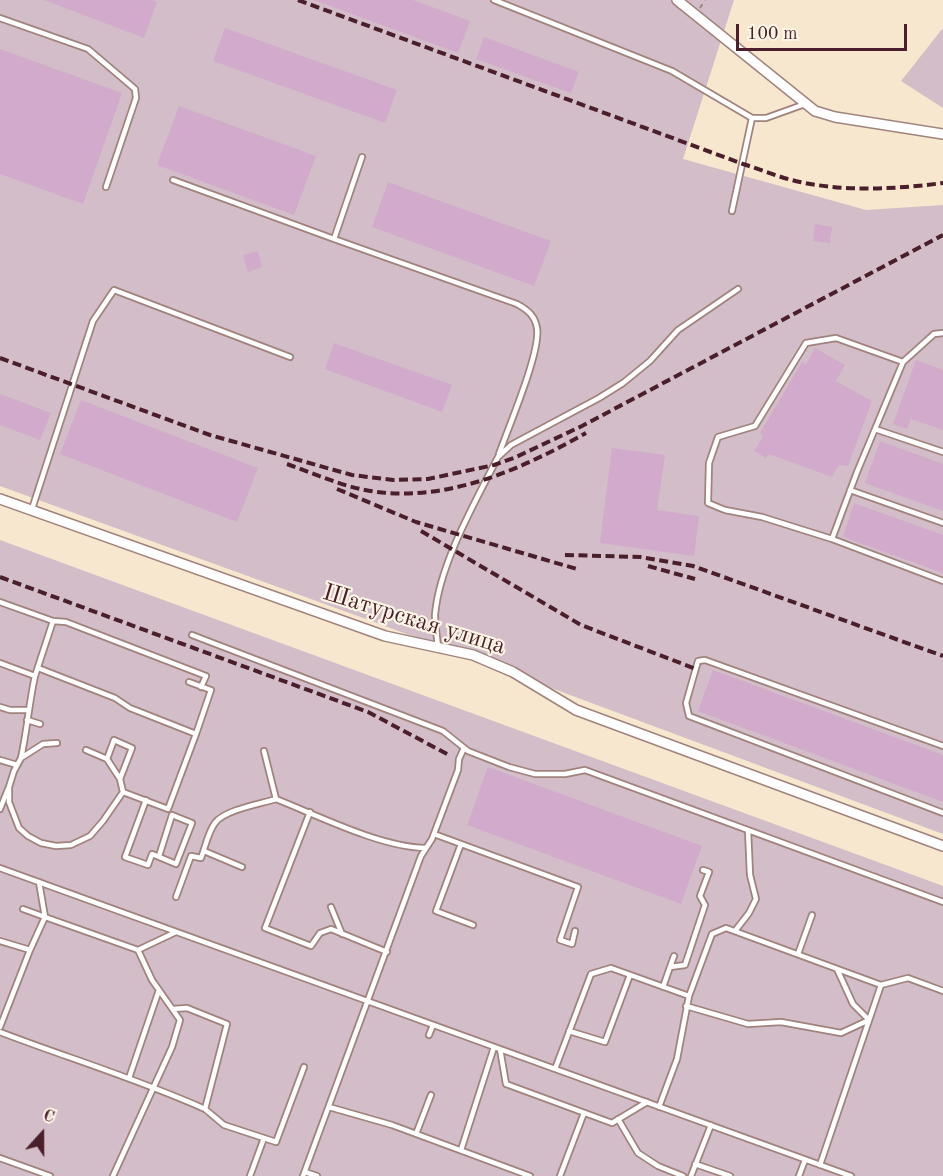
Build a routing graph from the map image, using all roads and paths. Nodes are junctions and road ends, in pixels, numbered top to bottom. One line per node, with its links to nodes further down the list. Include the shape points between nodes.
1 (494, 0): 5 (lane, via 678,74)
2 (677, 0): 4 (street)
3 (0, 18): 9 (lane, via 82,46 135,89 136,98)
4 (805, 104): 5 (lane, via 766,118); 6 (street, via 835,117)
5 (752, 118): 10 (lane)
6 (943, 134)
7 (362, 157): 11 (lane)
8 (173, 180): 11 (lane)
9 (106, 187)
10 (732, 211)
11 (334, 238): 18 (lane, via 517,304 533,316 538,336 536,347)
12 (738, 289): 18 (lane, via 678,330 623,383 511,445)
13 (943, 333): 15 (lane, via 934,334)
14 (290, 357): 21 (lane, via 114,291 93,321)
15 (903, 362): 16 (lane); 23 (lane, via 836,338 806,343 755,426 718,437 709,463 708,502 724,510 762,517)
16 (875, 429): 17 (lane); 19 (lane)
17 (943, 452)
18 (498, 457): 28 (lane, via 442,578 435,617)
19 (850, 490): 22 (lane); 23 (lane)
20 (0, 499): 21 (street, Шатурская улица)
21 (31, 510): 28 (street, Шатурская улица, via 385,636)
22 (943, 523)
23 (832, 539): 24 (lane)
24 (943, 581)
25 (0, 602): 26 (lane)
26 (53, 621): 30 (lane); 33 (lane, via 66,622 206,676)
27 (192, 635): 41 (lane, via 443,731)
28 (438, 647): 61 (street, Шатурская улица, via 473,655 513,672 576,710)
29 (0, 663): 31 (lane)
30 (38, 668): 31 (lane); 38 (lane)
31 (35, 676): 35 (lane)
32 (189, 682): 33 (lane)
33 (201, 687): 38 (lane, via 211,690)
34 (0, 707): 35 (lane)
35 (28, 710): 36 (lane)
36 (27, 720): 37 (lane); 44 (lane)
37 (40, 724)
38 (196, 734): 54 (lane)
39 (57, 743): 44 (lane, via 43,744)
40 (943, 746): 56 (lane, via 705,660 698,661 686,703 689,716)
41 (464, 748): 58 (lane, via 535,774 585,770); 59 (lane)
42 (86, 750): 45 (lane)
43 (264, 752): 51 (lane)
44 (21, 758): 47 (lane)
45 (107, 759): 48 (lane); 48 (lane, via 114,740 132,748)
46 (0, 760): 47 (lane)
47 (17, 765): 49 (lane)
48 (120, 779): 50 (lane)
49 (9, 787): 50 (lane, via 9,802 19,828 28,837 56,846 71,845 90,836); 53 (lane)
50 (123, 792): 52 (lane)
51 (276, 799): 55 (lane); 63 (lane, via 228,812 215,823)
52 (146, 800): 54 (lane); 57 (lane, via 125,857 148,866 152,854 176,864 192,823)
53 (0, 809)
54 (168, 809): 57 (lane)
55 (310, 812): 62 (lane, via 410,848); 79 (lane, via 265,928 311,946 320,933 331,929)
56 (943, 813)
57 (172, 815): 64 (lane)
58 (748, 830): 70 (lane); 76 (lane, via 750,875 756,899)
59 (434, 834): 60 (lane); 62 (lane)
60 (461, 844): 75 (lane, via 436,911); 78 (lane, via 578,887 560,940 572,944)
61 (943, 846)
62 (426, 848): 83 (lane)
63 (204, 851): 65 (lane); 69 (lane, via 201,858 191,856)
64 (159, 856)
65 (242, 867)
66 (0, 868): 68 (lane)
67 (703, 870): 86 (lane, via 709,872 700,896 705,906 684,965)
68 (39, 882): 74 (lane); 77 (lane)
69 (176, 897)
70 (943, 902)
71 (331, 908): 79 (lane)
72 (23, 909): 74 (lane)
73 (812, 915): 84 (lane)
74 (45, 917): 81 (lane); 82 (lane)
75 (473, 926)
76 (735, 930): 84 (lane); 93 (lane, via 726,928 712,934)
77 (176, 932): 82 (lane); 94 (lane)
78 (575, 932)
79 (342, 934): 83 (lane)
80 (0, 940): 81 (lane)
81 (30, 950): 99 (lane)
82 (138, 950): 91 (lane)
83 (387, 952): 94 (lane)
84 (798, 954): 87 (lane)
85 (674, 956): 86 (lane)
86 (670, 967): 90 (lane)
87 (837, 968): 89 (lane); 97 (lane, via 853,1004)
88 (630, 975): 90 (lane); 100 (lane, via 610,968 591,974); 100 (lane, via 605,1042)
89 (881, 985): 92 (lane, via 909,978); 97 (lane)
90 (663, 987): 93 (lane)
91 (159, 990): 96 (lane); 107 (lane)
92 (943, 992)
93 (689, 996): 95 (lane)
94 (369, 1002): 98 (lane); 111 (lane)
95 (686, 1006): 97 (lane, via 748,1024 781,1022 840,1033); 112 (lane, via 677,1059)
96 (173, 1009): 108 (lane, via 180,1020); 113 (lane, via 187,1008 227,1024)
97 (869, 1020): 123 (lane)
98 (433, 1025): 102 (lane); 103 (lane)
99 (0, 1027)
100 (570, 1030): 106 (lane)
101 (0, 1032): 107 (lane)
102 (429, 1035)
103 (494, 1047): 104 (lane); 119 (lane)
104 (500, 1049): 106 (lane); 114 (lane, via 506,1084)
105 (304, 1067): 118 (lane, via 276,1143)
106 (555, 1069): 110 (lane)
107 (129, 1078): 108 (lane)
108 (154, 1086): 113 (lane); 126 (lane)
109 (431, 1095): 117 (lane)
110 (647, 1102): 112 (lane); 115 (lane)
111 (329, 1107): 117 (lane); 124 (lane)
112 (659, 1107): 116 (lane)
113 (205, 1109): 118 (lane, via 224,1125)
114 (584, 1113): 115 (lane, via 612,1123); 130 (lane)
115 (618, 1119): 131 (lane, via 638,1153)
116 (711, 1125): 121 (lane); 122 (lane)
117 (416, 1134): 119 (lane)
118 (264, 1138): 127 (lane)
119 (461, 1150): 129 (lane)
120 (0, 1158): 125 (lane)
121 (805, 1160): 123 (lane); 134 (lane)
122 (695, 1164): 132 (lane); 133 (lane)
123 (820, 1165): 135 (lane)
124 (304, 1174): 128 (lane)
125 (50, 1176)
126 (113, 1176)
127 (250, 1176)
128 (317, 1176)
129 (530, 1176)
130 (560, 1176)
131 (683, 1176)
132 (691, 1176)
133 (730, 1176)
134 (799, 1176)
135 (851, 1176)

